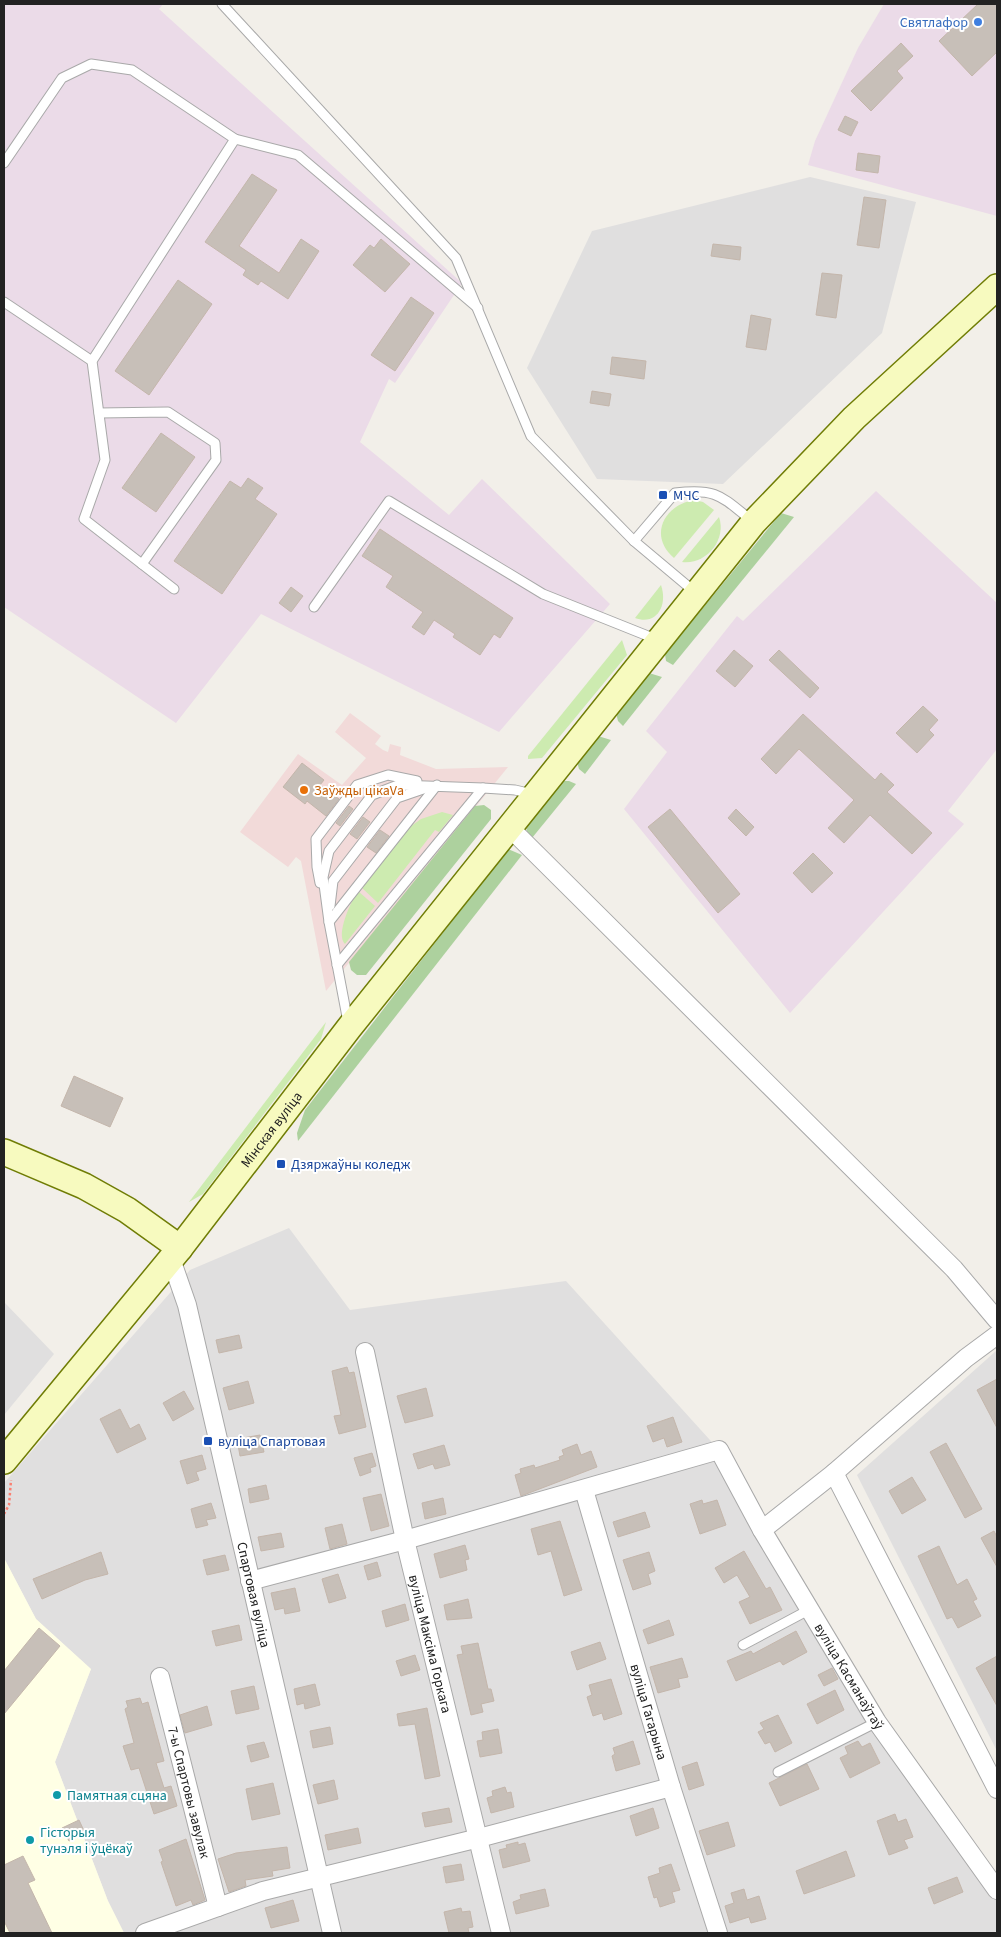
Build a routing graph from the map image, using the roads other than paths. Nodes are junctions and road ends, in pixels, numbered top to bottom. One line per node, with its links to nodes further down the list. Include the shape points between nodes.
1 (222, 4): 6 (lane, via 456,258)
2 (235, 139): 3 (lane, via 132,70 91,64 62,78); 6 (lane, via 298,155); 7 (lane)
3 (4, 163)
4 (997, 287): 9 (street, Мінская вуліца, via 854,418)
5 (4, 302): 7 (lane)
6 (478, 308): 10 (lane, via 531,436)
7 (92, 362): 8 (lane)
8 (99, 413): 11 (lane, via 105,460 84,519); 11 (lane, via 168,412 214,443 216,460)
9 (754, 522): 10 (lane, via 713,492 693,491 675,494); 13 (street, Мінская вуліца)
10 (634, 541): 13 (lane)
11 (142, 564): 12 (lane)
12 (174, 589)
13 (697, 593): 15 (street, Мінская вуліца)
14 (314, 606): 15 (lane, via 389,501 543,594)
15 (658, 640): 18 (street, Мінская вуліца)
16 (437, 785): 17 (lane); 20 (lane); 20 (lane, via 397,798 333,881); 20 (lane, via 398,785 372,795 329,851 323,877); 20 (lane, via 388,775 357,785 316,839 317,867)
17 (483, 788): 18 (lane); 21 (lane)
18 (535, 794): 19 (street, Мінская вуліца)
19 (510, 828): 22 (street, Мінская вуліца); 25 (street, via 954,1269)
20 (329, 922): 21 (lane)
21 (337, 965): 22 (lane)
22 (349, 1028): 24 (street, Мінская вуліца)
23 (4, 1152): 24 (street, via 84,1186 127,1210)
24 (176, 1253): 28 (street, Мінская вуліца); 33 (street, Спартовая вуліца)
25 (997, 1320)
26 (997, 1335): 29 (street, via 966,1358)
27 (365, 1352): 32 (street, вуліца Максіма Горкага)
28 (4, 1461)
29 (834, 1474): 31 (street); 40 (street)
30 (584, 1490): 31 (street, вуліца Касманаўтаў, via 719,1450); 32 (street); 39 (street, вуліца Гагарына)
31 (762, 1530): 37 (street, вуліца Касманаўтаў)
32 (405, 1540): 33 (street); 41 (street, вуліца Максіма Горкага)
33 (250, 1581): 42 (street, Спартовая вуліца)
34 (804, 1613): 35 (lane)
35 (743, 1645)
36 (160, 1677): 44 (street, 7-ы Спартовы завулак)
37 (877, 1722): 38 (lane); 43 (street, вуліца Касманаўтаў)
38 (778, 1772)
39 (671, 1787): 41 (street); 48 (street, вуліца Гагарына)
40 (997, 1789)
41 (479, 1838): 42 (street); 47 (street, вуліца Максіма Горкага)
42 (319, 1875): 44 (street); 46 (street, Спартовая вуліца)
43 (997, 1890)
44 (218, 1907): 45 (street)
45 (146, 1933)
46 (332, 1933)
47 (502, 1933)
48 (718, 1933)

